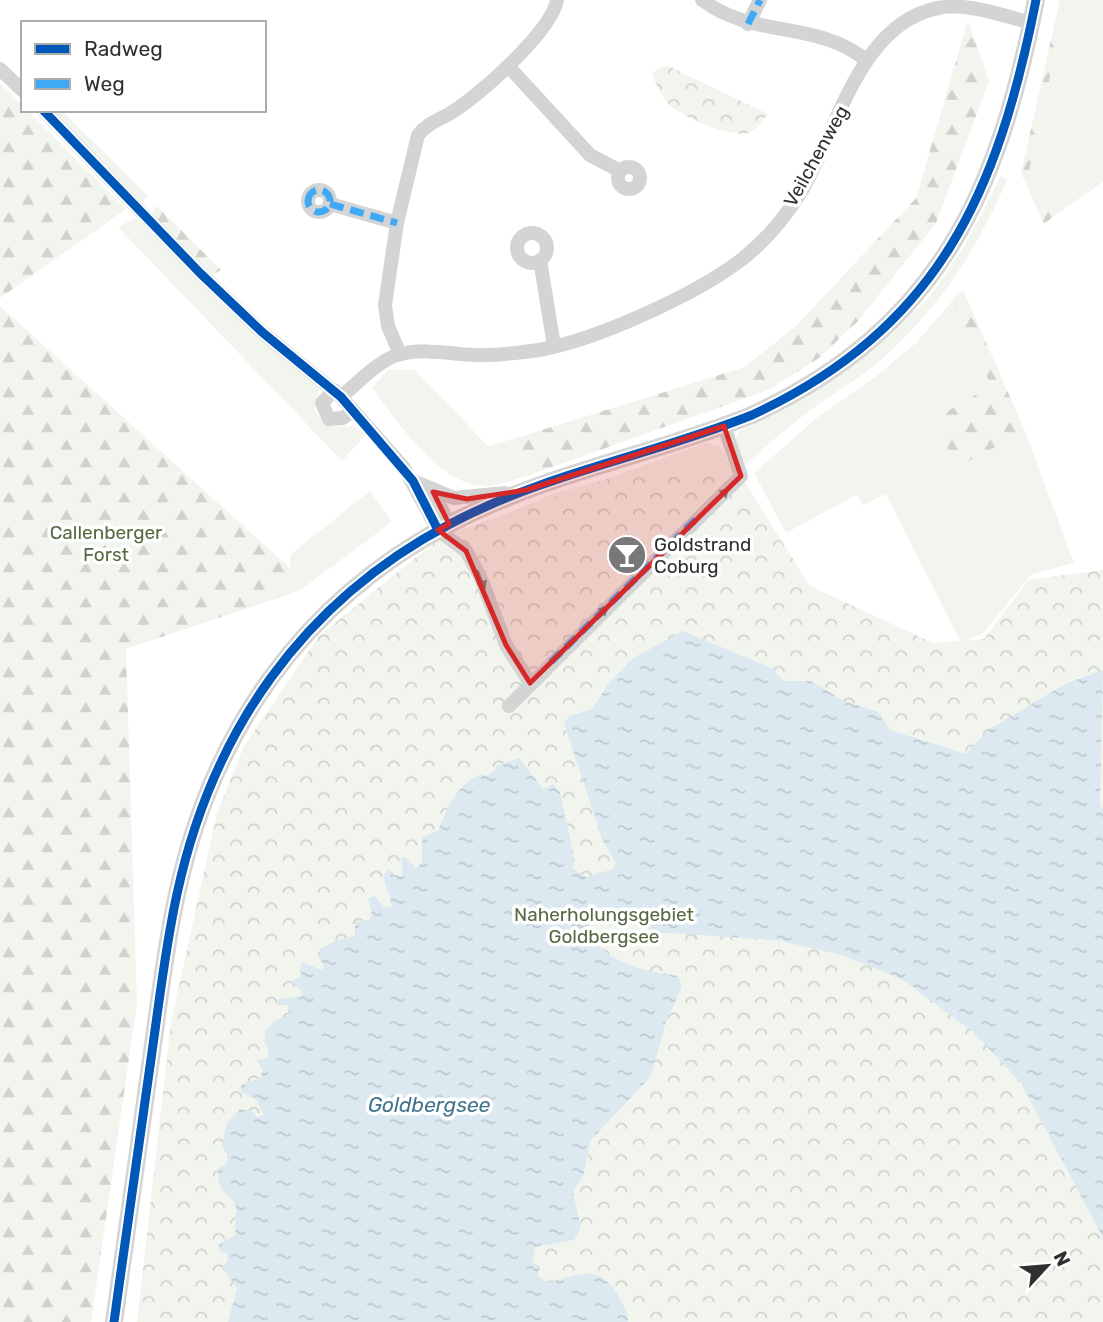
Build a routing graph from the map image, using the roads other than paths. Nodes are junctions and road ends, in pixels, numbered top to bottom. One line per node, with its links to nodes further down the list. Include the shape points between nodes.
1 (557, 0): 9 (street, via 553,13)
2 (702, 0): 7 (street)
3 (760, 0): 7 (street)
4 (1036, 0): 6 (street)
5 (966, 4): 6 (street, Veilchenweg); 8 (street, Veilchenweg, via 939,8 897,25)
6 (1032, 23): 21 (street, via 1002,138 964,228 929,282 848,359 781,401)
7 (748, 24): 8 (street, via 820,35)
8 (866, 60): 17 (street, Veilchenweg, via 800,194 743,259 668,301)
9 (508, 66): 13 (street, via 590,155); 15 (street, via 418,135)
10 (0, 69): 11 (street)
11 (21, 89)
12 (45, 112): 19 (street, via 200,273 262,332)
13 (620, 171)
14 (330, 204): 15 (street)
15 (397, 223): 18 (street, via 385,314)
16 (540, 260): 17 (street)
17 (554, 346): 18 (street, Veilchenweg, via 476,355 443,351)
18 (400, 354): 19 (street, Veilchenweg)
19 (337, 393): 20 (street); 20 (street, via 322,403 325,415 339,419)
20 (353, 410): 22 (street)
21 (724, 426): 23 (street); 26 (street, one-way to 21, via 741,476)
22 (413, 481): 24 (street); 25 (street)
23 (526, 490): 24 (street, via 467,499); 25 (street)
24 (433, 492): 25 (street)
25 (449, 524): 26 (street, one-way to 26, via 480,576 506,645); 28 (street, via 404,550 360,584 296,645 239,724 212,783 177,895)
26 (530, 683): 27 (street)
27 (509, 706)
28 (114, 1322)

